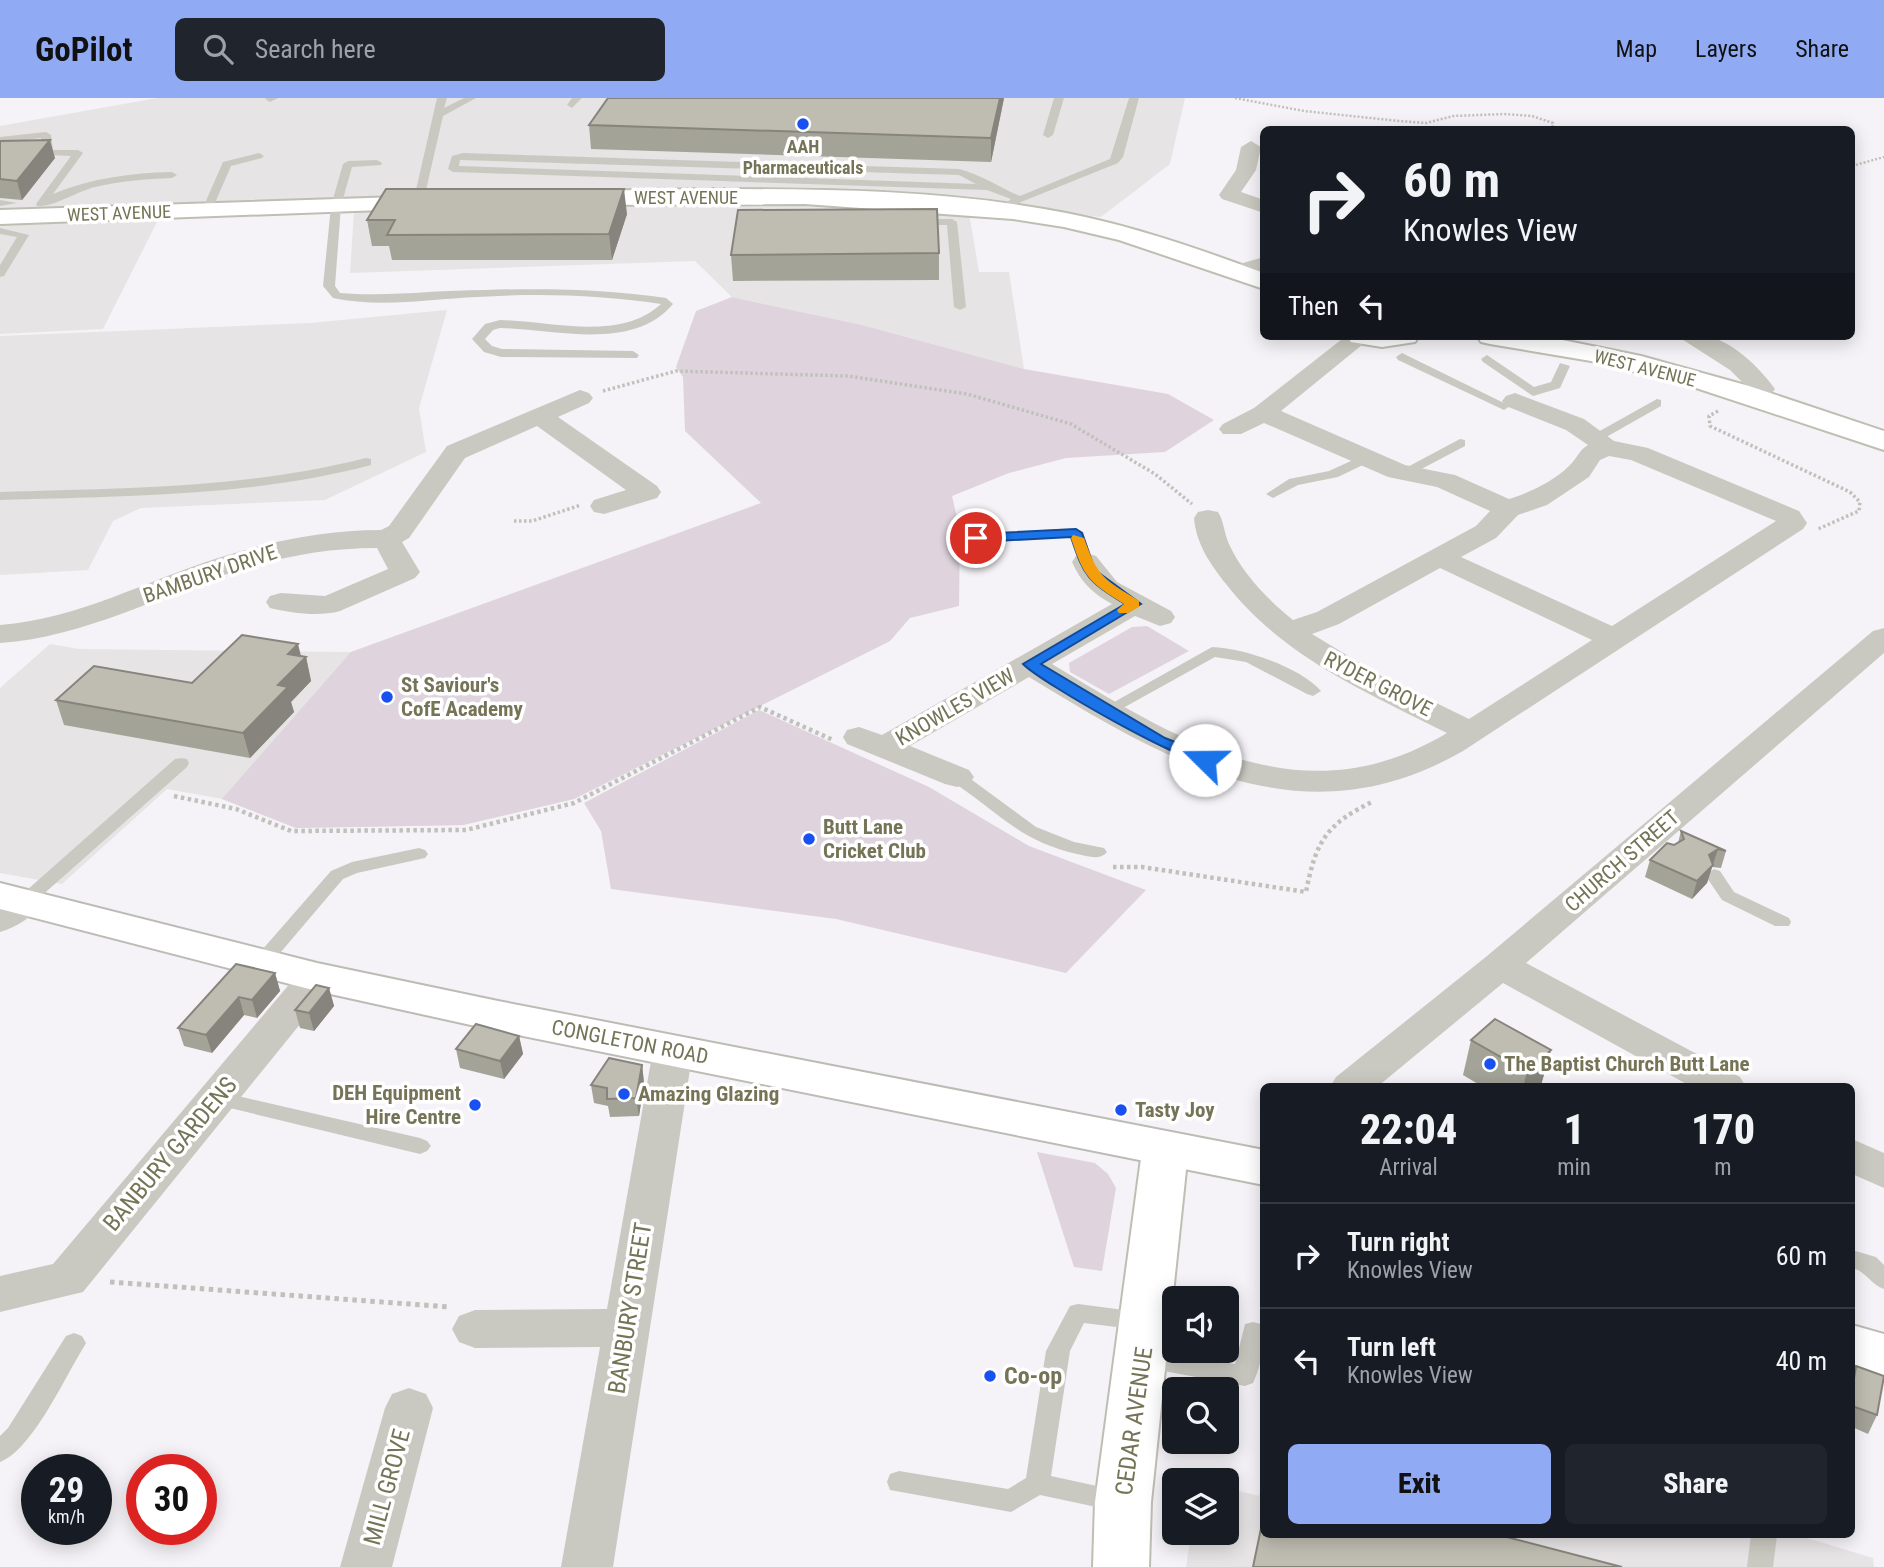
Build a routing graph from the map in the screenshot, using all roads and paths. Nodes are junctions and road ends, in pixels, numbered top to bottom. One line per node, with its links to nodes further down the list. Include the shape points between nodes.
1 (442, 98): 6 (lane)
2 (471, 98): 6 (lane)
3 (1059, 98): 8 (lane)
4 (1134, 98): 26 (lane, via 1114,161)
5 (1235, 98): 7 (path, via 1426,123 1490,114 1543,117)
6 (438, 115): 25 (lane)
7 (1553, 126)
8 (1048, 135)
9 (0, 140): 29 (lane, via 46,135 51,153 78,153)
10 (1251, 147): 27 (street, via 1246,170 1229,195)
11 (259, 156): 30 (lane, via 227,164)
12 (1884, 157): 16 (path)
13 (573, 160): 15 (lane); 18 (lane); 18 (lane, via 458,157 453,169)
14 (377, 163): 28 (lane, via 348,164)
15 (739, 165): 17 (lane); 20 (lane)
16 (1855, 165)
17 (835, 168): 21 (lane); 22 (lane, via 959,172)
18 (562, 174): 20 (lane)
19 (172, 175): 29 (lane, via 90,185)
20 (732, 180): 21 (lane)
21 (829, 183): 22 (lane)
22 (989, 187): 26 (lane)
23 (555, 199): 32 (main road, WEST AVENUE, via 677,196)
24 (446, 202): 25 (main road, WEST AVENUE)
25 (418, 203): 28 (main road, WEST AVENUE)
26 (1009, 205): 32 (main road, WEST AVENUE); 37 (main road, WEST AVENUE)
27 (1260, 205)
28 (336, 206): 30 (main road, WEST AVENUE); 46 (lane, via 329,286 337,296 609,293 666,301 663,310 641,322 585,332 500,324 489,327 478,339 501,353)
29 (16, 209): 30 (main road, WEST AVENUE)
30 (207, 210)
31 (866, 211): 32 (lane)
32 (897, 211): 40 (lane, via 952,222)
33 (0, 231): 35 (lane, via 24,235)
34 (0, 244): 35 (lane)
35 (19, 244): 38 (lane)
36 (1260, 265): 37 (street)
37 (1237, 272): 39 (main road, WEST AVENUE)
38 (0, 274)
39 (1260, 281)
40 (960, 307)
41 (1356, 340): 52 (street)
42 (1385, 340): 44 (main road)
43 (1695, 340): 48 (street, via 1749,373 1762,388)
44 (1404, 346): 50 (lane, via 1462,388)
45 (1489, 347): 48 (main road, WEST AVENUE, via 1634,363); 50 (lane)
46 (633, 355)
47 (1564, 366): 50 (lane, via 1556,385)
48 (1757, 396): 55 (main road, WEST AVENUE)
49 (580, 398): 53 (street); 65 (path, via 676,371 849,376 967,394 1071,424 1155,474)
50 (1518, 400): 56 (street)
51 (1657, 403): 56 (lane)
52 (1263, 413): 54 (street); 58 (street)
53 (539, 416): 63 (street, via 659,488); 68 (street, via 456,452 399,532)
54 (1231, 429)
55 (1884, 441)
56 (1600, 442): 64 (street, via 1580,471); 77 (street, via 1639,454 1789,517 1793,523)
57 (1460, 443): 60 (lane)
58 (1367, 458): 60 (street); 61 (lane, via 1333,474 1294,482)
59 (366, 462): 62 (lane, via 267,483)
60 (1408, 471): 64 (street, via 1445,481)
61 (1273, 494)
62 (0, 496)
63 (604, 506): 66 (path, via 587,504)
64 (1508, 509): 71 (street, RYDER GROVE, via 1486,532)
65 (1209, 518): 70 (street, RYDER GROVE, via 1209,534)
66 (514, 521)
67 (976, 538): 72 (lane, KNOWLES VIEW, via 1076,533)
68 (386, 539): 73 (street, via 405,572 329,606); 75 (street, BAMBURY DRIVE, via 296,546 228,564 80,620)
69 (1249, 548): 70 (street)
70 (1217, 550): 74 (street, RYDER GROVE, via 1270,618)
71 (1439, 557): 74 (street, RYDER GROVE, via 1328,618); 77 (street)
72 (1086, 562): 78 (street, KNOWLES VIEW, via 1103,585 1147,610)
73 (281, 603)
74 (1289, 632): 82 (street, RYDER GROVE, via 1319,654)
75 (0, 634)
76 (1884, 637): 79 (street, CHURCH STREET)
77 (1613, 639): 82 (street)
78 (1030, 664): 81 (street); 84 (street, KNOWLES VIEW, via 872,742)
79 (1869, 668): 91 (street, CHURCH STREET)
80 (1312, 691): 81 (lane, via 1251,657 1212,652)
81 (1108, 710): 82 (street, via 1160,741 1224,766 1298,779 1352,778 1396,770 1440,753)
82 (1469, 732)
83 (181, 763): 88 (lane)
84 (957, 777): 85 (lane, via 994,807 1060,845)
85 (1098, 852)
86 (419, 854): 90 (lane, via 337,875)
87 (1714, 875): 89 (lane, via 1728,896)
88 (8, 906): 90 (main road, CONGLETON ROAD)
89 (1782, 922)
90 (262, 962): 92 (main road, CONGLETON ROAD)
91 (1500, 965): 94 (street, CHURCH STREET); 95 (street)
92 (317, 976): 93 (main road, CONGLETON ROAD); 96 (street, BANBURY GARDENS)
93 (673, 1050): 98 (main road, CONGLETON ROAD); 106 (street, BANBURY STREET)
94 (1360, 1083)
95 (1719, 1083)
96 (216, 1098): 97 (lane); 103 (street, BANBURY GARDENS)
97 (420, 1146)
98 (1165, 1151): 100 (main road, CONGLETON ROAD); 109 (main road, CEDAR AVENUE)
99 (1855, 1157): 101 (street)
100 (1260, 1167)
101 (1884, 1172)
102 (1855, 1260): 104 (lane, via 1868,1263)
103 (67, 1279): 105 (street); 107 (path, via 458,1308)
104 (1884, 1280)
105 (0, 1294)
106 (627, 1328): 107 (street); 120 (street, BANBURY STREET)
107 (475, 1329)
108 (1253, 1331): 109 (lane, via 1245,1376)
109 (1145, 1340): 116 (lane, via 1078,1313 1058,1351); 117 (main road, CEDAR AVENUE)
110 (74, 1343): 114 (lane, via 17,1435)
111 (1855, 1347): 112 (main road)
112 (1884, 1355)
113 (409, 1408): 119 (street, MILL GROVE)
114 (0, 1451)
115 (898, 1482): 116 (lane, via 1012,1501)
116 (1037, 1484): 117 (lane)
117 (1123, 1502): 121 (main road, CEDAR AVENUE)
118 (1764, 1538): 122 (lane)
119 (366, 1567)
120 (587, 1567)
121 (1121, 1567)
122 (1760, 1567)

